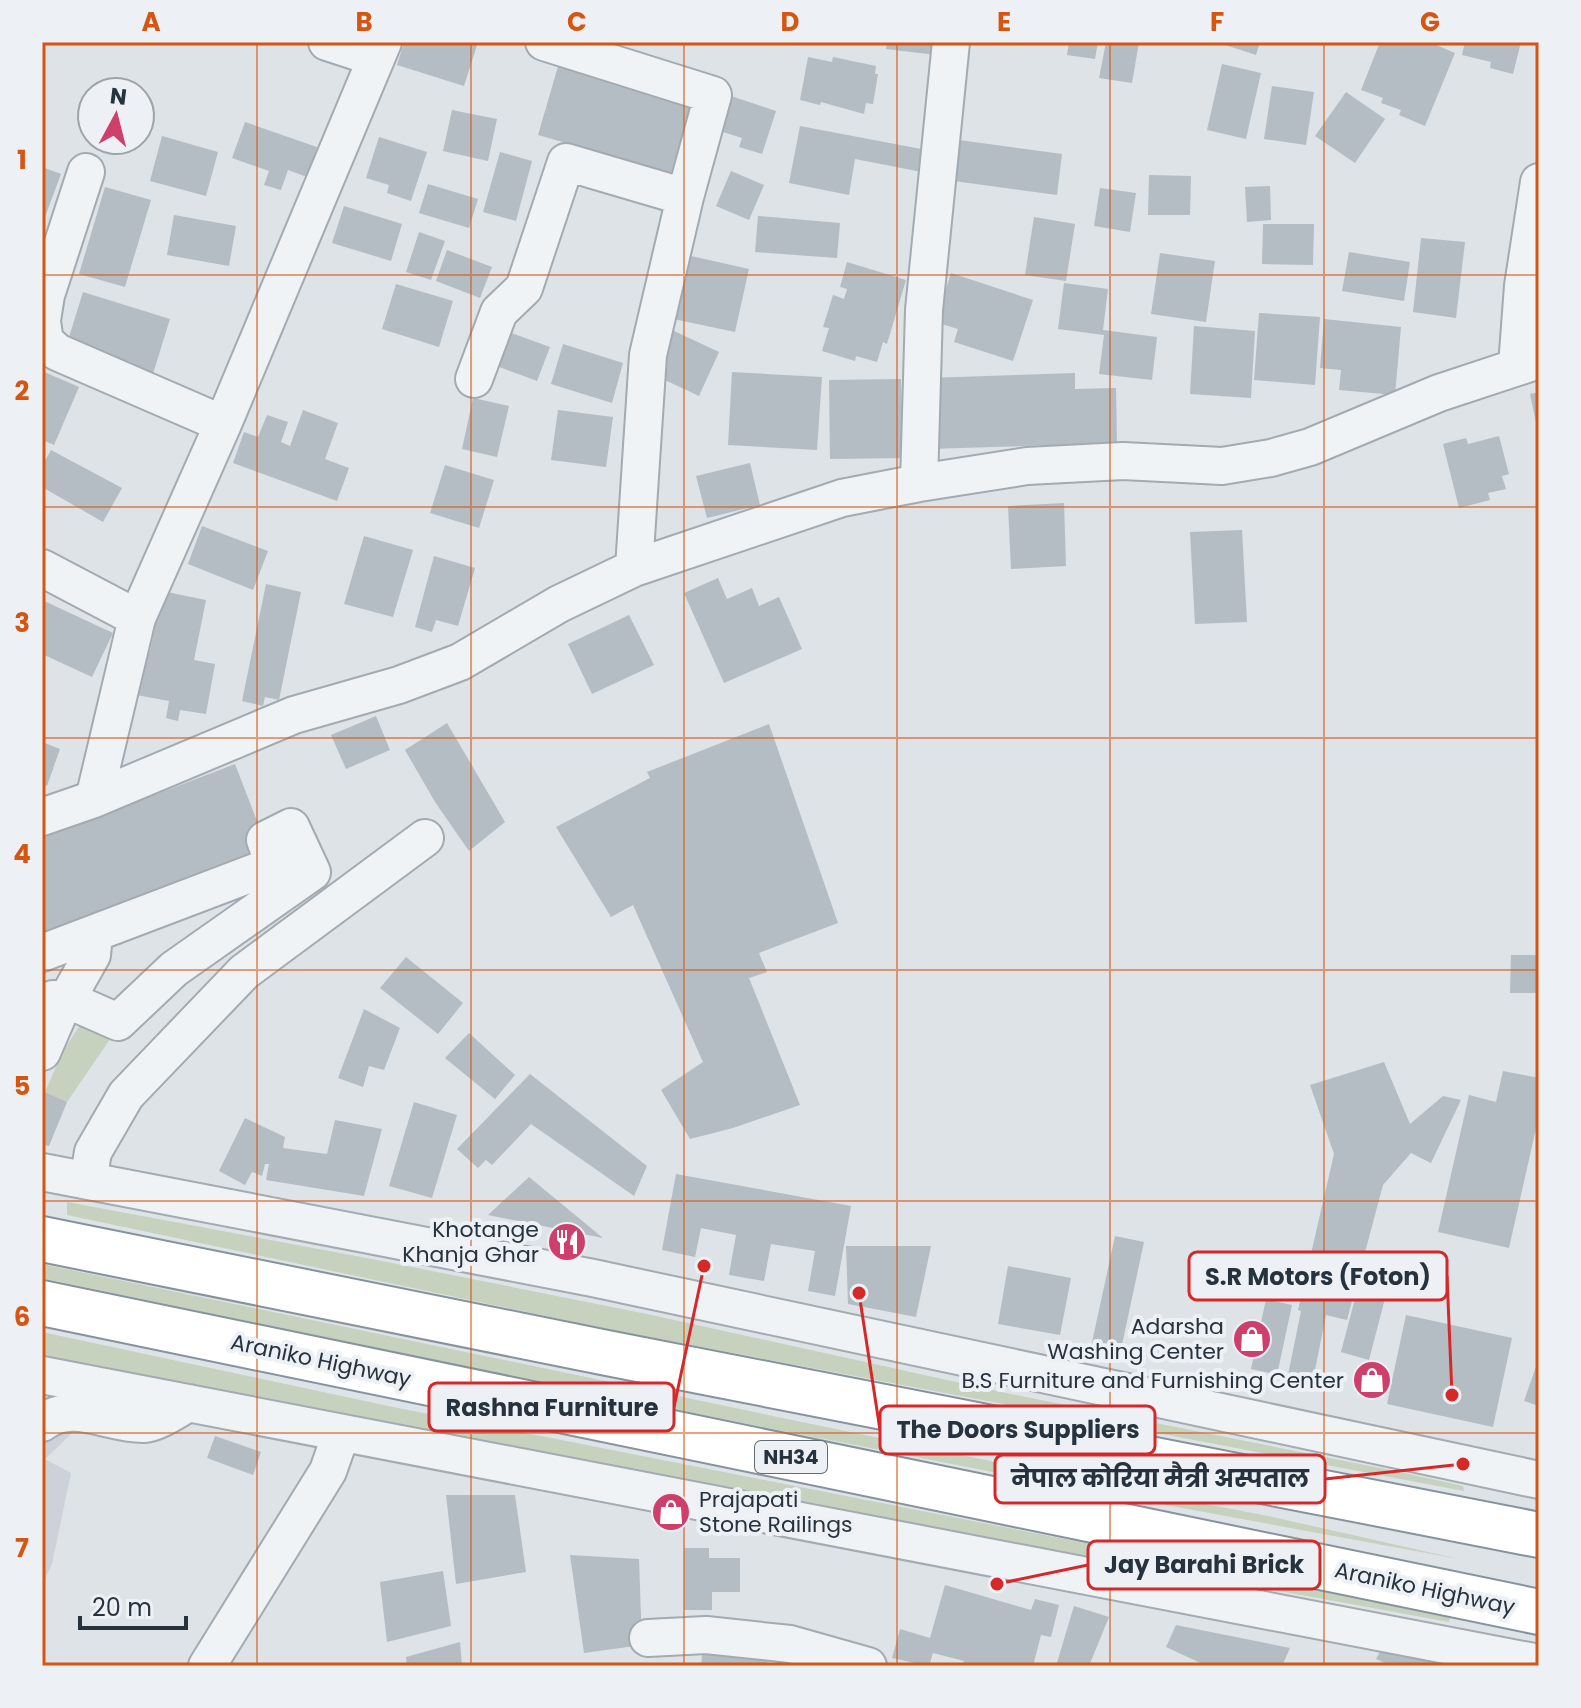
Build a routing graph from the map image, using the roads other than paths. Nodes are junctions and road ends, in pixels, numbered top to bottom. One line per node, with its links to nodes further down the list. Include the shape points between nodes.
1 (327, 42): 4 (street)
2 (544, 42): 7 (street, via 713,95)
3 (951, 42): 12 (street, via 924,310)
4 (379, 50): 11 (street)
5 (86, 172): 8 (street)
6 (1539, 182): 9 (street, via 1523,286)
7 (685, 197): 10 (street, via 566,162 524,288 499,312); 14 (street, via 648,355)
8 (42, 321): 11 (street, via 45,341 57,352)
9 (1528, 363): 12 (street, via 1271,458 1222,466 1123,461 1027,466)
10 (474, 379)
11 (223, 424): 15 (street)
12 (919, 483): 14 (street, via 842,498)
13 (42, 568): 15 (street)
14 (634, 568): 16 (street, via 460,662 294,715)
15 (137, 618): 16 (street)
16 (94, 799): 17 (street)
17 (42, 817)
18 (425, 838): 24 (street, via 244,972 126,1095 93,1152)
19 (94, 934): 20 (street); 21 (street, via 92,955); 21 (street, via 274,865 265,840 291,827 312,872 174,969 118,1022)
20 (42, 953)
21 (55, 1010): 22 (street)
22 (42, 1052)
23 (42, 1172): 24 (street)
24 (88, 1181): 31 (street, via 608,1281)
25 (42, 1239): 32 (highway)
26 (42, 1303): 33 (highway, Araniko Highway / NH34)
27 (42, 1375): 28 (street)
28 (189, 1403): 29 (street, via 146,1424 73,1412); 30 (street)
29 (42, 1423)
30 (341, 1434): 35 (street); 36 (street, via 328,1471)
31 (1539, 1480)
32 (1539, 1535)
33 (1539, 1612)
34 (648, 1638): 37 (street, via 706,1635 790,1644)
35 (1536, 1662)
36 (207, 1666)
37 (868, 1666)

